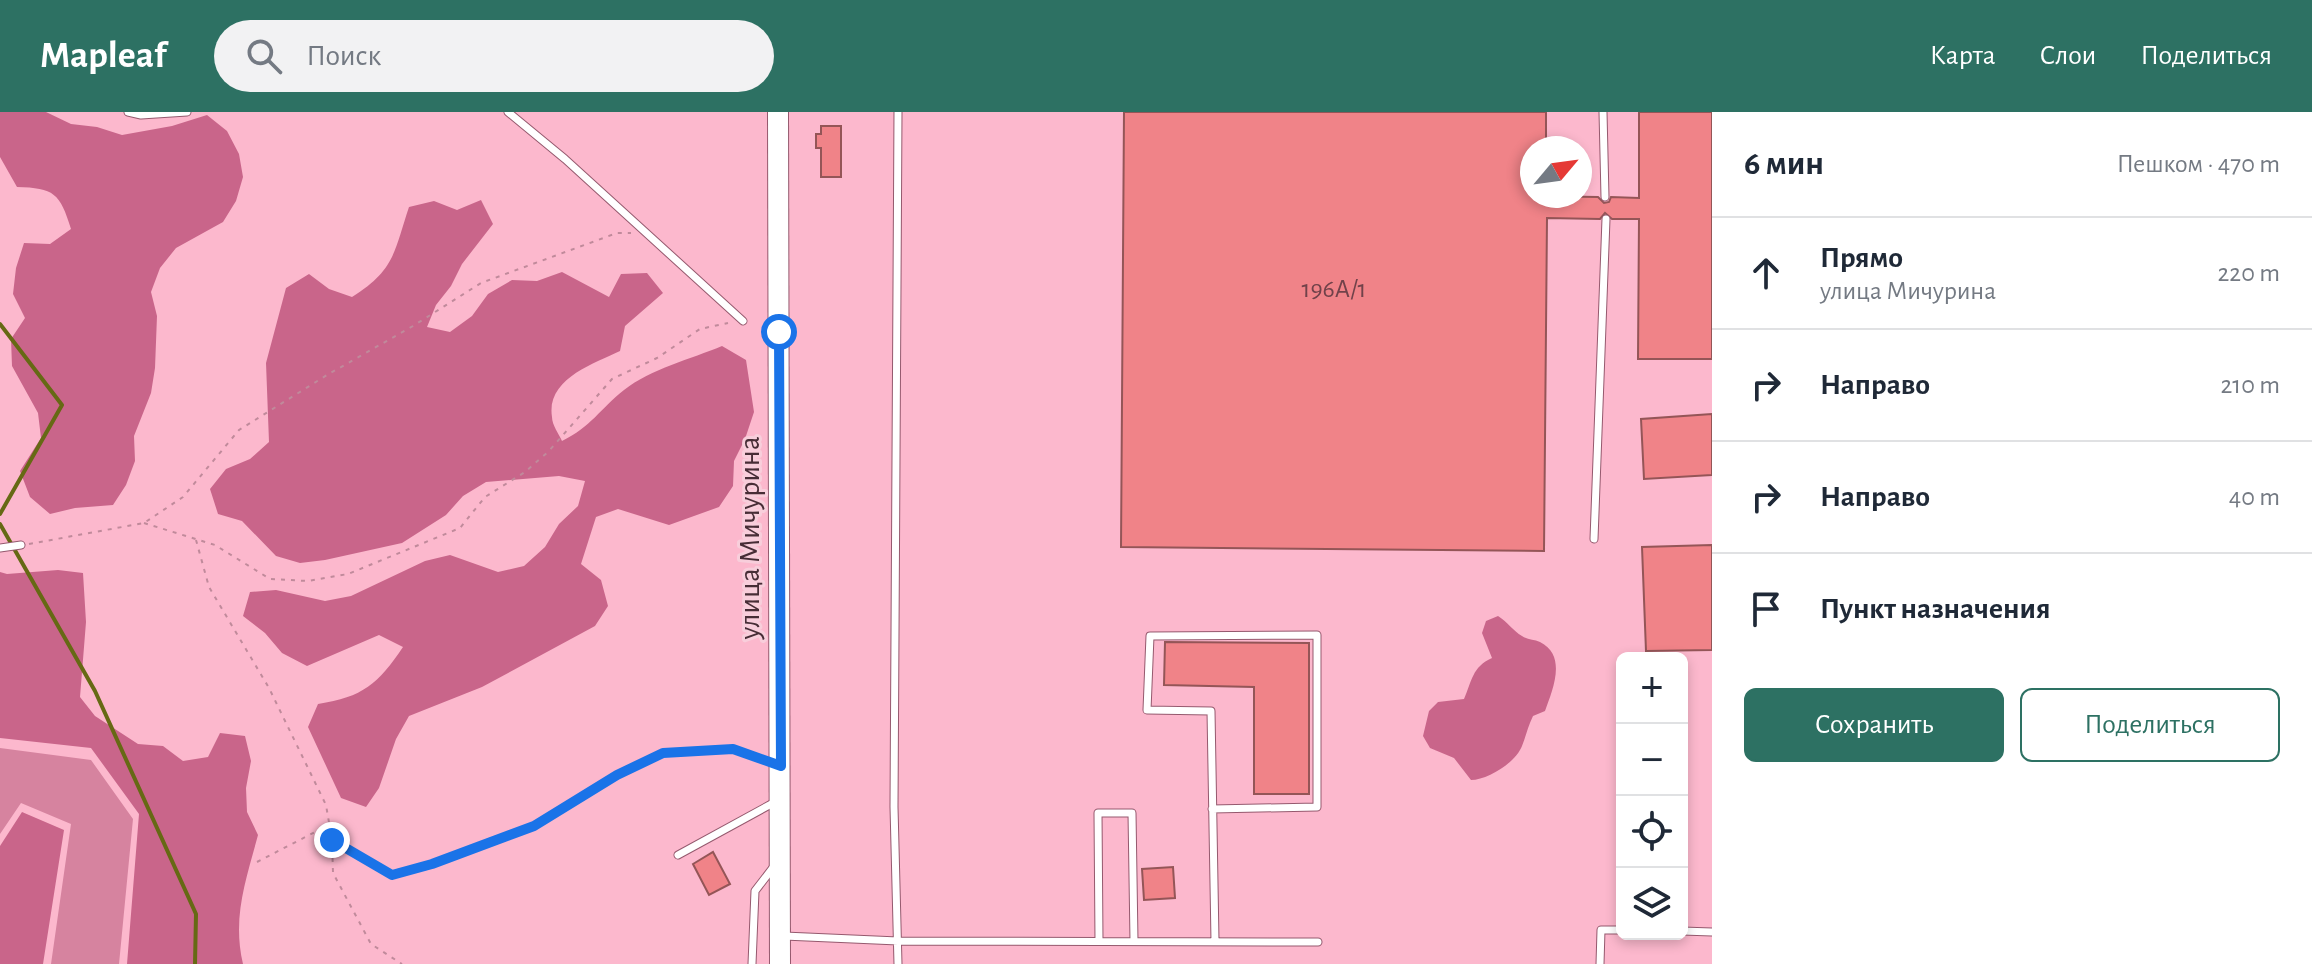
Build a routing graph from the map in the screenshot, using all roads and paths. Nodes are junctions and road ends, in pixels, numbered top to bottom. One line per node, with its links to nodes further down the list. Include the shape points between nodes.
1 (128, 112): 2 (lane)
2 (187, 112)
3 (508, 112): 9 (lane)
4 (778, 112): 16 (main road, улица Мичурина)
5 (898, 112): 27 (lane)
6 (1603, 112): 7 (lane)
7 (1605, 197)
8 (1606, 219): 13 (lane)
9 (645, 233): 10 (lane); 11 (path, via 617,233 481,283 239,430 183,497)
10 (743, 321): 12 (path, via 700,329 612,379 549,451 485,497 460,528 348,574 308,581 270,579)
11 (144, 523): 12 (path); 14 (path)
12 (196, 539): 19 (path, via 209,587 269,688 326,805)
13 (1594, 539)
14 (21, 545): 15 (lane)
15 (2, 547)
16 (781, 766): 17 (main road, улица Мичурина); 19 (path, via 733,749 663,753 534,826 392,875)
17 (781, 799): 20 (lane); 21 (main road, улица Мичурина)
18 (1212, 809): 18 (lane, via 1317,807 1317,635 1150,636 1147,710 1211,711); 30 (lane)
19 (332, 840): 22 (path, via 317,831); 32 (path, via 333,873 371,944)
20 (678, 855)
21 (781, 858): 26 (main road, улица Мичурина); 33 (lane, via 755,891)
22 (257, 862)
23 (1616, 930): 36 (lane, via 1601,930)
24 (1688, 931): 25 (lane)
25 (1712, 932)
26 (781, 936): 27 (lane); 34 (main road, улица Мичурина)
27 (898, 941): 28 (lane); 35 (lane)
28 (1099, 941): 29 (lane); 29 (lane, via 1098,813 1132,813)
29 (1134, 941): 30 (lane)
30 (1215, 941): 31 (lane)
31 (1318, 942)
32 (402, 964)
33 (752, 964)
34 (780, 964)
35 (898, 964)
36 (1600, 964)

